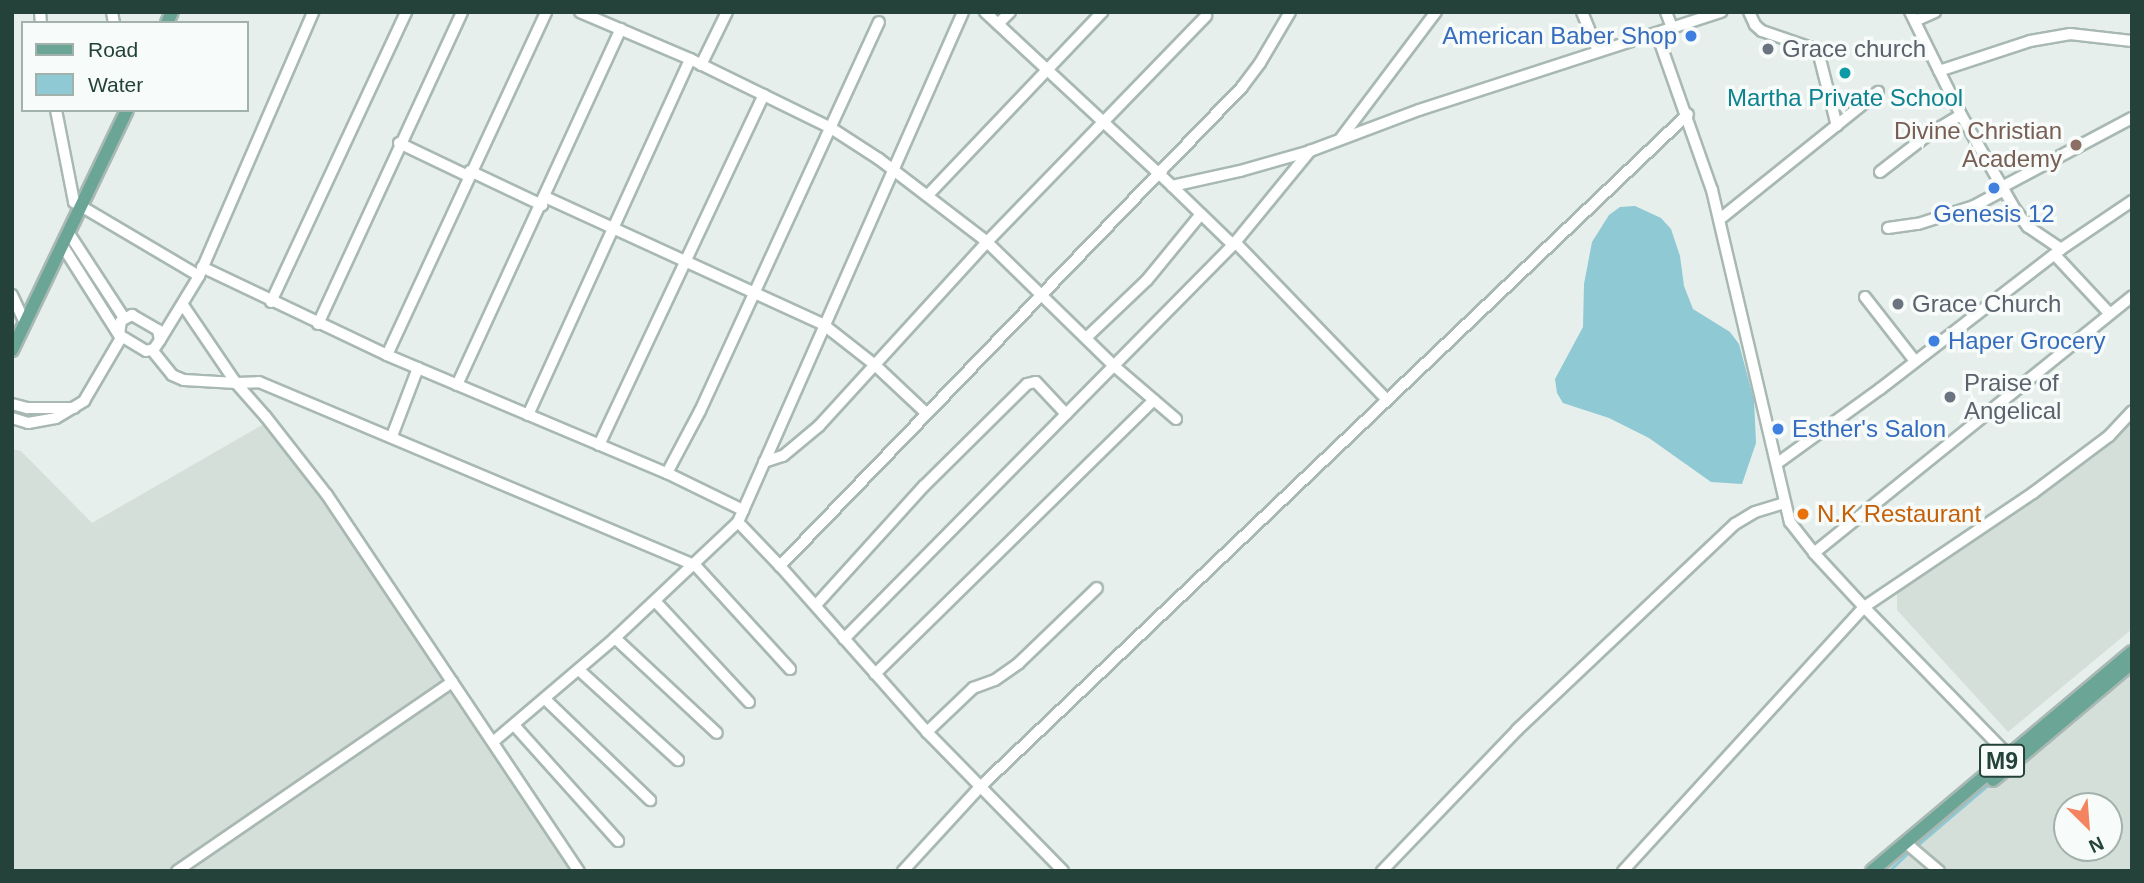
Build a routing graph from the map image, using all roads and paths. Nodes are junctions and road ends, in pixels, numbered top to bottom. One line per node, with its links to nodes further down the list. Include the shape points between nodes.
1 (313, 12): 64 (street)
2 (406, 12): 70 (street)
3 (462, 12): 42 (street)
4 (546, 12): 46 (street)
5 (580, 12): 23 (street)
6 (727, 12): 28 (street)
7 (964, 12): 44 (street)
8 (985, 12): 21 (street)
9 (1010, 12): 21 (street)
10 (1102, 12): 29 (street)
11 (1290, 12): 47 (street, via 1251,76)
12 (1436, 12): 41 (street)
13 (1582, 12): 26 (street)
14 (1666, 12): 22 (street)
15 (1721, 12): 22 (street)
16 (1749, 12): 39 (street, via 1762,31 1819,55)
17 (1935, 12): 19 (street)
18 (1206, 16): 38 (street)
19 (1912, 17): 30 (street)
20 (879, 22): 40 (street)
21 (998, 24): 29 (street)
22 (1672, 28): 24 (street)
23 (621, 29): 27 (street); 51 (street)
24 (1657, 33): 26 (street); 35 (street)
25 (2132, 41): 30 (street, via 2070,34 2030,41)
26 (1598, 51): 41 (street)
27 (690, 59): 28 (street); 56 (street)
28 (701, 65): 32 (street)
29 (1044, 69): 38 (street); 50 (street)
30 (1939, 71): 36 (street)
31 (1878, 92): 39 (street)
32 (764, 95): 40 (street); 63 (street)
33 (56, 112): 53 (street, via 71,195)
34 (126, 112): 53 (main road)
35 (1688, 114): 55 (street); 90 (street)
36 (1961, 115): 45 (street); 49 (street)
37 (2132, 118): 49 (street)
38 (1102, 121): 47 (street); 59 (street)
39 (1837, 126): 55 (street)
40 (831, 128): 44 (street); 65 (street)
41 (1339, 141): 43 (street)
42 (399, 143): 46 (street); 75 (street)
43 (1310, 151): 48 (street); 60 (street)
44 (892, 168): 50 (street); 76 (street)
45 (1880, 172)
46 (469, 173): 51 (street); 82 (street)
47 (1158, 174): 48 (street); 67 (street)
48 (1172, 186): 54 (street)
49 (2003, 189): 57 (street, via 1963,209); 62 (street, via 2024,223)
50 (928, 195): 59 (street)
51 (543, 201): 56 (street); 88 (street)
52 (2132, 201): 62 (street)
53 (81, 206): 58 (main road); 64 (street)
54 (1201, 214): 60 (street); 79 (street, via 1147,280)
55 (1720, 219): 102 (street)
56 (615, 228): 63 (street); 96 (street)
57 (1888, 228)
58 (68, 232): 61 (main road); 73 (street)
59 (987, 242): 67 (street); 84 (street)
60 (1234, 244): 85 (street); 90 (street)
61 (62, 245): 74 (main road); 78 (street)
62 (2058, 252): 72 (street); 83 (street)
63 (685, 262): 65 (street); 100 (street)
64 (201, 272): 70 (street); 71 (street)
65 (755, 291): 76 (street); 103 (street)
66 (12, 295): 74 (street)
67 (1042, 296): 79 (street); 94 (street)
68 (2132, 296): 72 (street)
69 (1866, 297): 83 (street)
70 (271, 302): 75 (street)
71 (183, 305): 77 (street); 87 (street)
72 (2109, 313): 107 (street)
73 (124, 318): 77 (street, via 132,316); 78 (street, via 118,324)
74 (25, 323): 80 (main road)
75 (318, 324): 82 (street)
76 (824, 325): 84 (street); 101 (street)
77 (159, 335): 81 (street)
78 (120, 336): 81 (street, via 145,351); 92 (street, via 84,401)
79 (1086, 338): 85 (street)
80 (12, 349)
81 (152, 350): 87 (street, via 172,375 184,380)
82 (387, 355): 86 (street)
83 (1915, 361): 102 (street)
84 (875, 365): 94 (street); 101 (street, via 812,433 783,456)
85 (1114, 365): 89 (street); 95 (street)
86 (418, 368): 88 (street); 99 (street)
87 (236, 383): 99 (street, via 259,382); 121 (street, via 327,495)
88 (457, 385): 96 (street)
89 (1154, 400): 98 (street); 120 (street)
90 (1387, 400): 130 (street)
91 (12, 404): 92 (street)
92 (74, 408): 97 (street, via 56,418 29,423)
93 (2132, 411): 113 (street, via 2109,436 2033,493)
94 (927, 414): 109 (street)
95 (1066, 414): 112 (street, via 1036,382 1027,384 923,486); 115 (street)
96 (528, 415): 100 (street)
97 (12, 418)
98 (1176, 419)
99 (392, 436): 108 (street)
100 (600, 445): 103 (street)
101 (764, 462): 105 (street)
102 (1779, 462): 104 (street)
103 (667, 473): 105 (street)
104 (1784, 503): 107 (street, via 1796,532); 138 (street, via 1735,524 1517,730)
105 (743, 510): 106 (street)
106 (738, 522): 108 (street); 109 (street)
107 (1814, 553): 113 (street)
108 (695, 565): 111 (street); 118 (street)
109 (780, 566): 112 (street)
110 (1097, 588): 125 (street, via 1036,648 995,680 973,688)
111 (655, 601): 114 (street); 123 (street)
112 (816, 605): 115 (street)
113 (1864, 607): 128 (street); 139 (street)
114 (615, 638): 119 (street); 126 (street)
115 (844, 639): 120 (street)
116 (2132, 652): 128 (main road, M9)
117 (2132, 663): 128 (main road, M9)
118 (790, 669)
119 (579, 670): 122 (street); 129 (street)
120 (875, 674): 125 (street)
121 (452, 682): 127 (street); 134 (street)
122 (545, 699): 124 (street); 131 (street)
123 (749, 702)
124 (514, 725): 127 (street); 132 (street)
125 (927, 732): 130 (street)
126 (717, 733)
127 (493, 742): 135 (street)
128 (2011, 758): 133 (main road, M9)
129 (678, 760)
130 (979, 788): 136 (street); 137 (street)
131 (650, 800)
132 (618, 841)
133 (1909, 846): 140 (main road, M9); 141 (main road, M9); 142 (street)
134 (177, 871)
135 (579, 871)
136 (904, 871)
137 (1063, 871)
138 (1382, 871)
139 (1623, 871)
140 (1872, 871)
141 (1884, 871)
142 (1939, 871)

